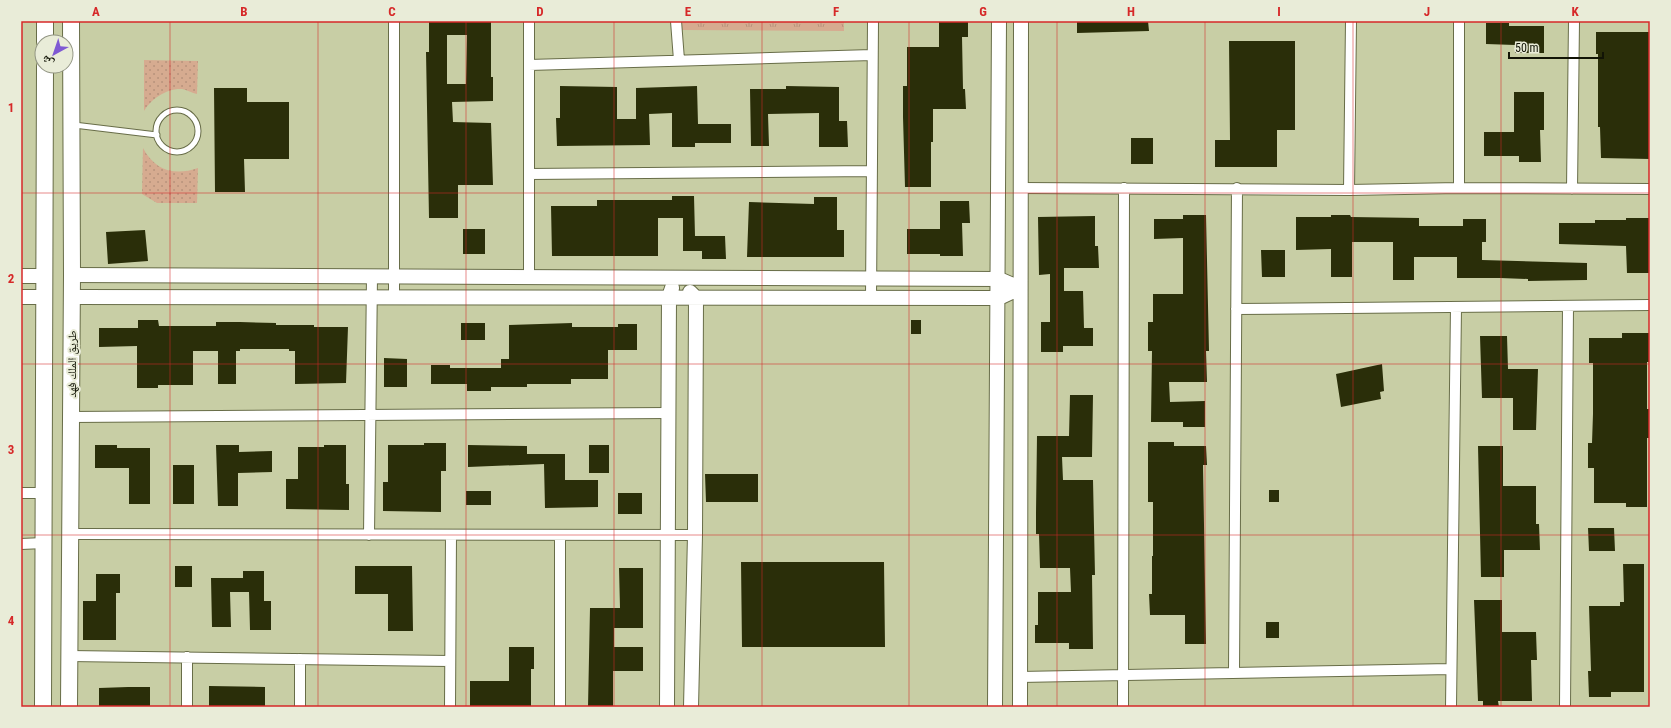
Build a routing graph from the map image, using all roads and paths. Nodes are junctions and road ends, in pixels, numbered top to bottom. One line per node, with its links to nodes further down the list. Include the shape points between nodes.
1 (45, 21): 12 (main road)
2 (71, 21): 17 (main road, طريق الملك فهد)
3 (394, 21): 32 (street)
4 (529, 21): 15 (street)
5 (676, 21): 14 (street)
6 (873, 21): 13 (street)
7 (1000, 21): 36 (street)
8 (1021, 21): 21 (street)
9 (1351, 21): 27 (street)
10 (1459, 21): 24 (street)
11 (1574, 21): 25 (street)
12 (45, 34)
13 (872, 55): 14 (street); 19 (street)
14 (679, 60): 15 (street)
15 (529, 64): 20 (street)
16 (45, 74): 30 (main road)
17 (72, 125): 18 (lane); 28 (main road, طريق الملك فهد)
18 (157, 135): 18 (lane, via 159,142 169,151 182,152 197,139 197,125 189,114 176,111 163,116 159,122)
19 (872, 171): 20 (street); 35 (street)
20 (529, 174): 33 (street)
21 (1021, 188): 22 (street); 37 (street)
22 (1124, 188): 23 (street); 70 (street)
23 (1237, 188): 27 (street); 50 (street)
24 (1459, 188): 25 (street); 27 (street)
25 (1572, 189): 26 (street)
26 (1650, 189)
27 (1349, 190)
28 (72, 275): 31 (street); 40 (main road, طريق الملك فهد)
29 (21, 276): 30 (street)
30 (44, 276): 39 (main road)
31 (372, 276): 32 (street); 41 (street)
32 (394, 277): 33 (street); 42 (street)
33 (528, 277): 34 (street)
34 (676, 278): 35 (street); 43 (street); 44 (street)
35 (871, 279): 36 (street); 45 (street)
36 (999, 279): 37 (street); 46 (street)
37 (1020, 288): 46 (street); 71 (street)
38 (21, 297): 39 (street)
39 (44, 297): 55 (main road)
40 (72, 297): 41 (street); 53 (main road, طريق الملك فهد)
41 (372, 297): 42 (street); 52 (street)
42 (394, 297): 43 (street)
43 (669, 297): 44 (street); 51 (street)
44 (696, 298): 45 (street); 61 (street)
45 (871, 298): 46 (street)
46 (999, 298): 80 (street)
47 (1650, 305): 48 (street)
48 (1568, 306): 49 (street); 84 (street)
49 (1456, 307): 50 (street); 68 (street)
50 (1236, 309): 69 (street)
51 (668, 413): 52 (street); 60 (street)
52 (370, 415): 53 (street); 57 (street)
53 (71, 417): 56 (main road, طريق الملك فهد)
54 (21, 493): 55 (street)
55 (44, 493): 62 (main road)
56 (70, 534): 57 (street); 64 (main road, طريق الملك فهد)
57 (369, 535): 58 (street)
58 (451, 535): 59 (street); 67 (street)
59 (560, 535): 60 (street); 77 (street)
60 (668, 535): 61 (street); 78 (street)
61 (695, 535): 79 (street)
62 (44, 543): 63 (street); 72 (main road)
63 (21, 544)
64 (69, 656): 65 (street); 73 (main road, طريق الملك فهد)
65 (187, 657): 66 (street); 74 (street)
66 (300, 659): 67 (street); 75 (street)
67 (450, 661): 76 (street)
68 (1451, 669): 69 (street); 83 (street)
69 (1234, 673): 70 (street)
70 (1123, 675): 71 (street); 82 (street)
71 (1020, 677): 81 (street)
72 (43, 707)
73 (69, 707)
74 (187, 707)
75 (300, 707)
76 (450, 707)
77 (560, 707)
78 (667, 707)
79 (691, 707)
80 (995, 707)
81 (1020, 707)
82 (1123, 707)
83 (1451, 707)
84 (1565, 707)

